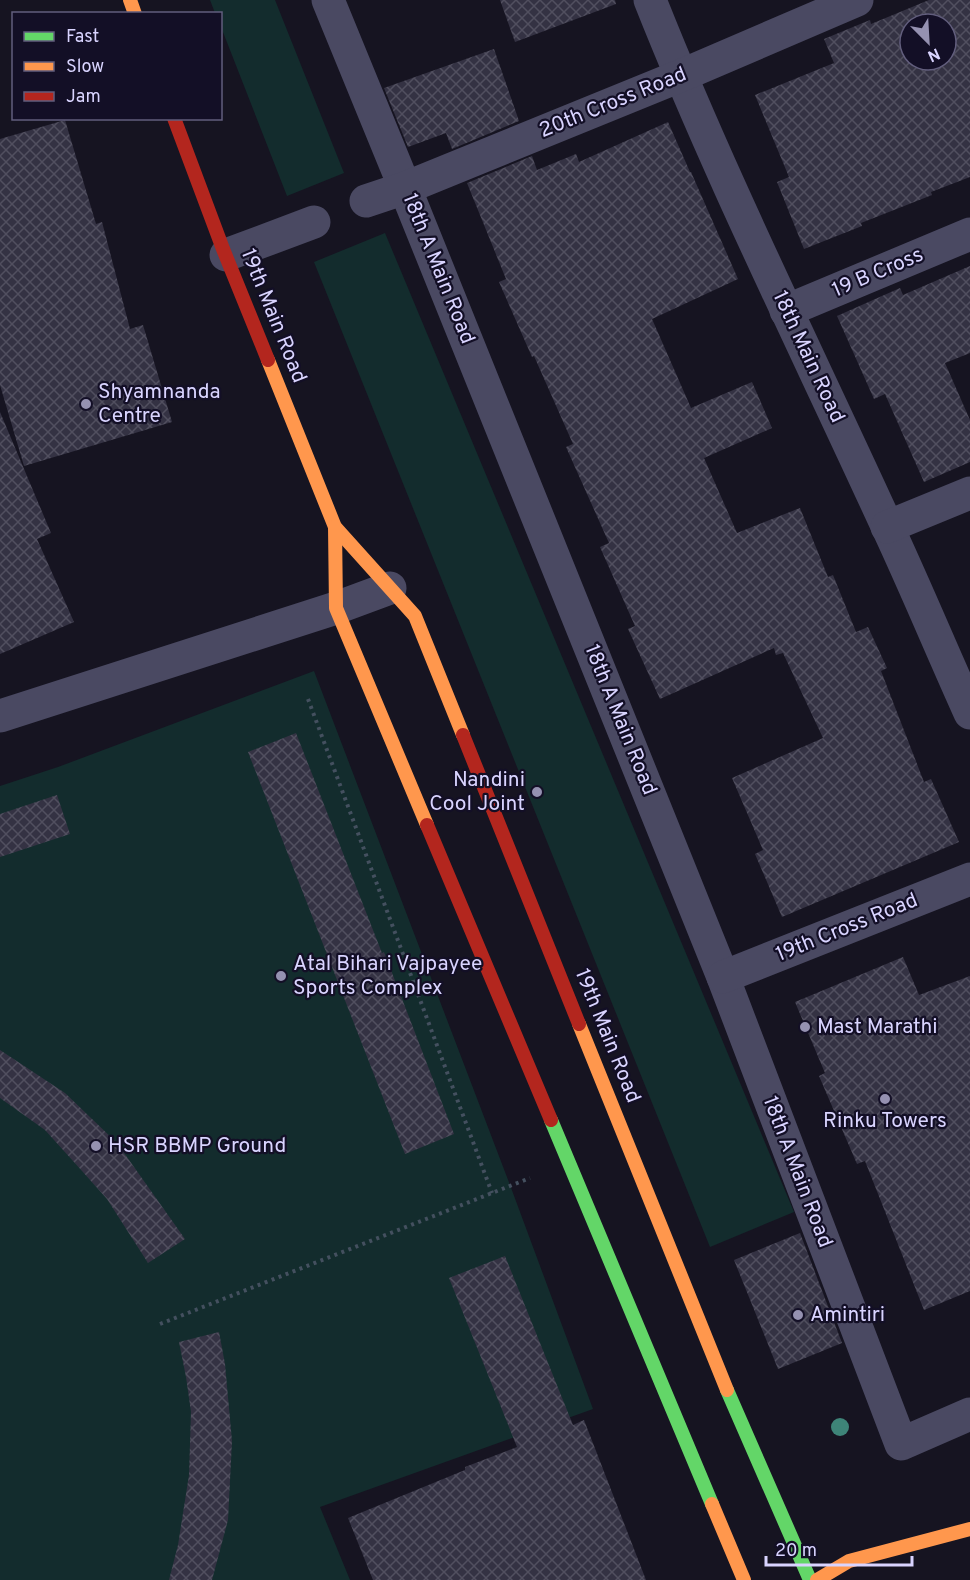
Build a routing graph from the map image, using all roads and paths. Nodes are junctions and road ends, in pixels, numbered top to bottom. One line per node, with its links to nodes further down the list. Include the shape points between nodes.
1 (328, 0): 6 (street, 18th A Main Road)
2 (650, 0): 4 (street, 18th Main Road)
3 (857, 0): 4 (street, 20th Cross Road)
4 (680, 76): 6 (street, 20th Cross Road); 11 (street, 18th Main Road)
5 (175, 120): 10 (main road, 19th Main Road)
6 (405, 188): 7 (street, 20th Cross Road); 21 (street, 18th A Main Road)
7 (366, 201)
8 (314, 222): 10 (street)
9 (970, 234): 11 (street, 19 B Cross)
10 (226, 255): 14 (main road, 19th Main Road)
11 (786, 311): 13 (street, 18th Main Road)
12 (970, 493): 13 (street)
13 (887, 526): 18 (street, 18th Main Road)
14 (335, 527): 15 (main road, 19th Main Road); 16 (main road, 19th Main Road)
15 (390, 588): 16 (street); 28 (main road, 19th Main Road, via 415,616 736,1414)
16 (336, 608): 19 (street); 22 (main road, 19th Main Road)
17 (308, 699): 23 (path)
18 (970, 713)
19 (0, 716)
20 (970, 879): 21 (street, 19th Cross Road)
21 (723, 977): 25 (street, 18th A Main Road, via 901,1444)
22 (570, 1163): 23 (path); 27 (main road, 19th Main Road)
23 (492, 1193): 24 (path)
24 (160, 1324)
25 (970, 1414)
26 (970, 1529): 29 (main road, via 849,1561)
27 (744, 1580)
28 (810, 1580)
29 (818, 1580)

